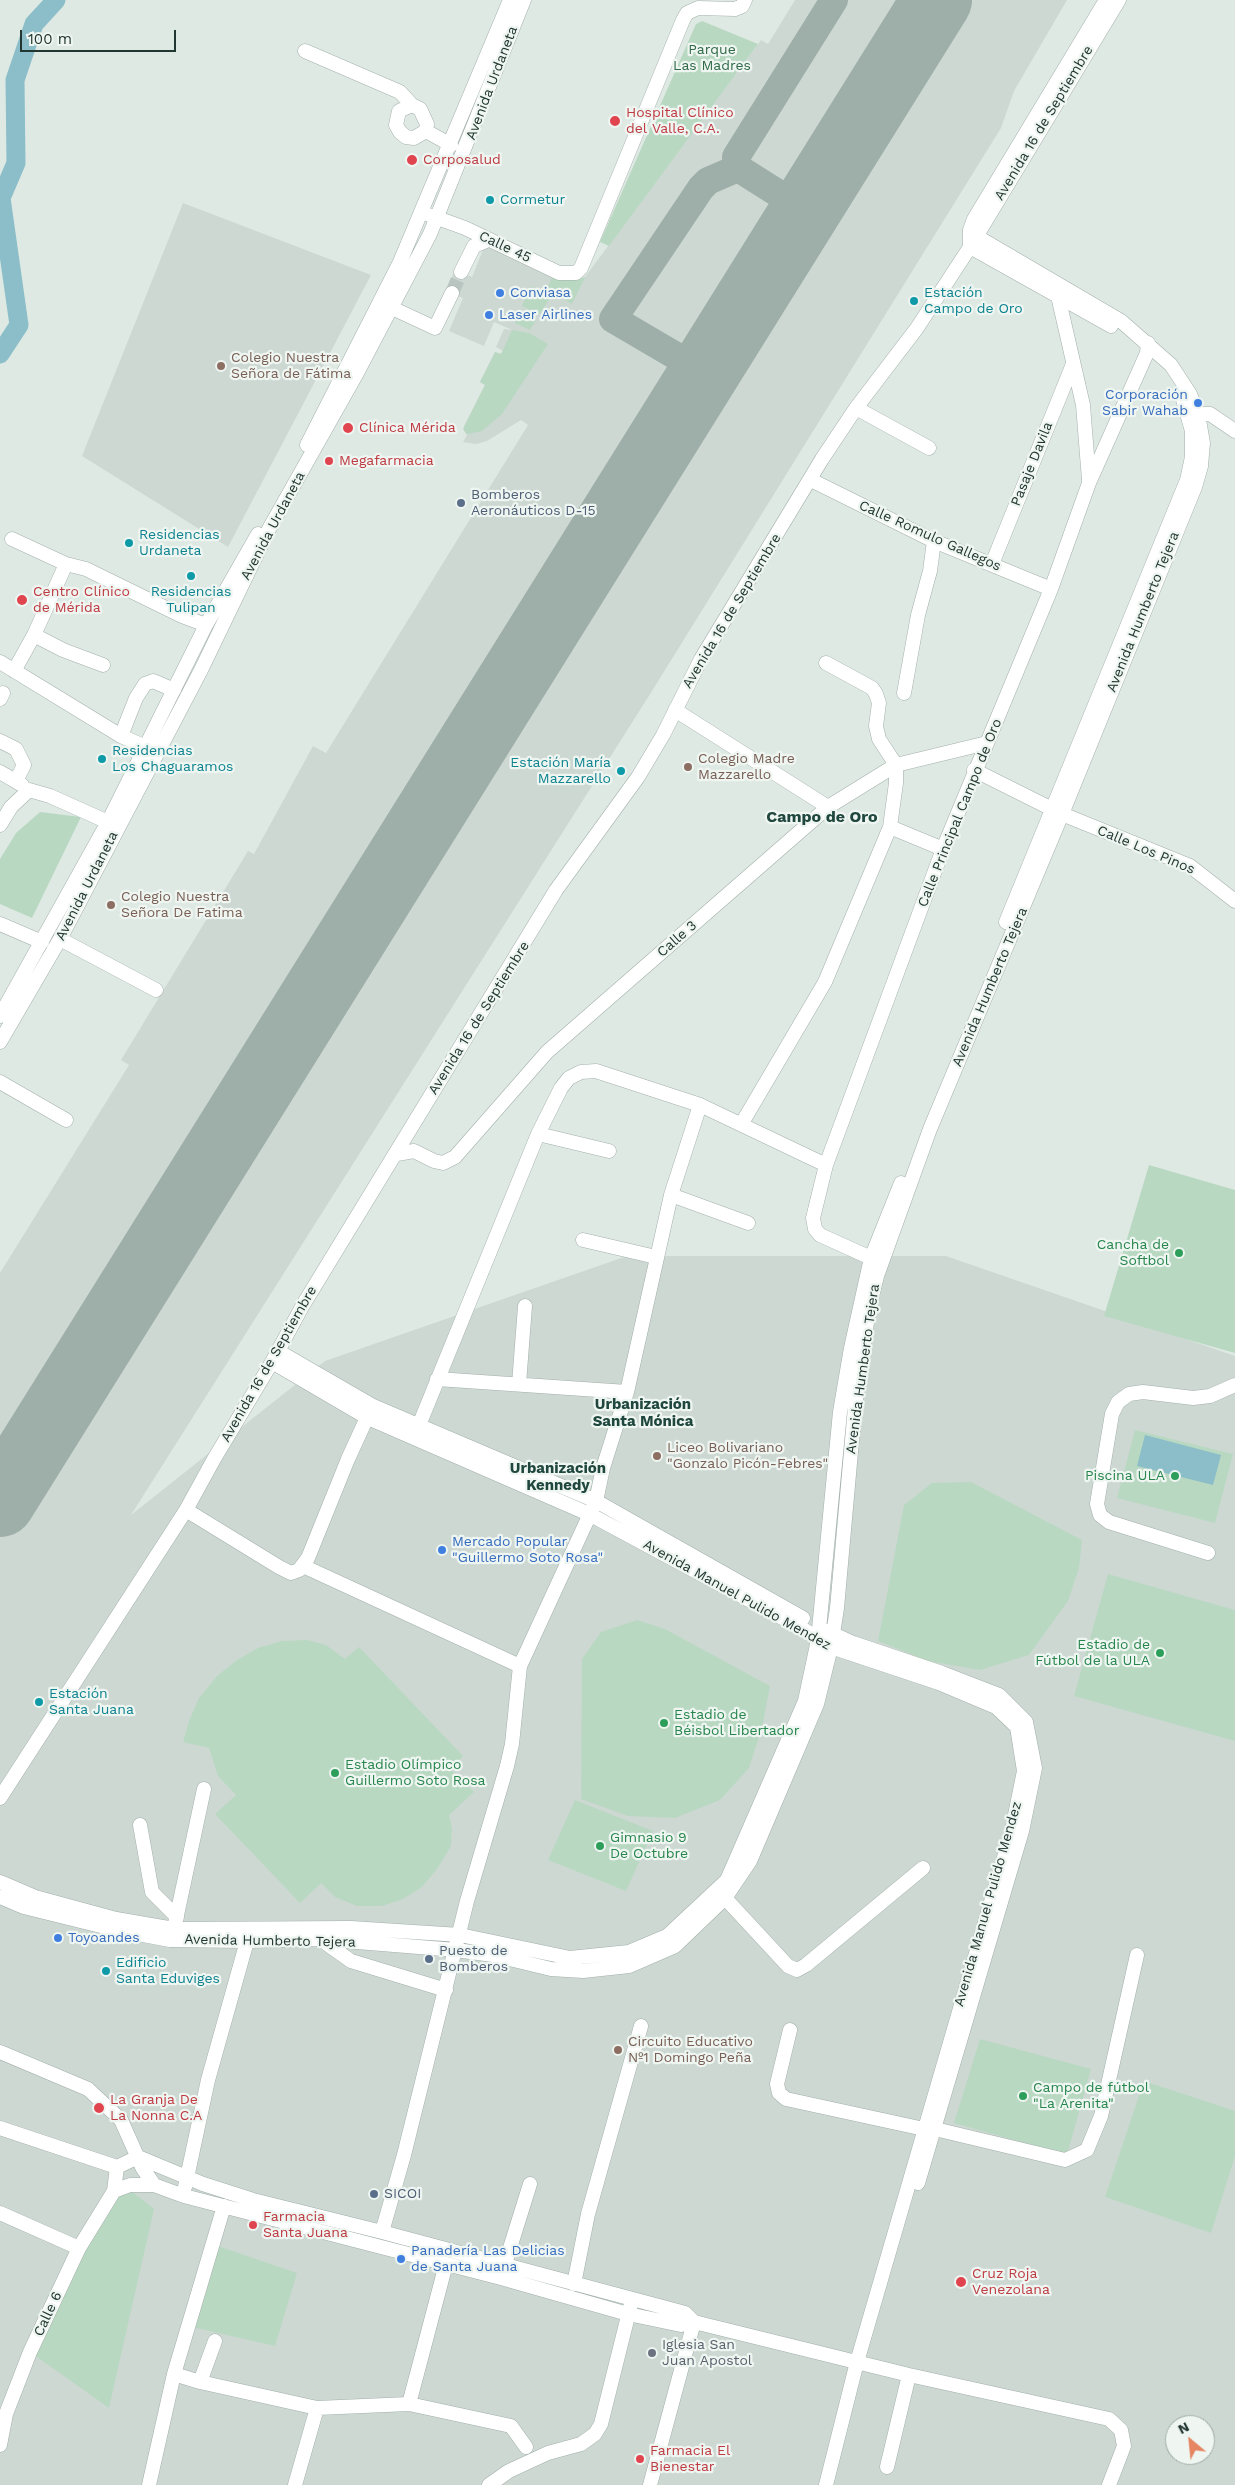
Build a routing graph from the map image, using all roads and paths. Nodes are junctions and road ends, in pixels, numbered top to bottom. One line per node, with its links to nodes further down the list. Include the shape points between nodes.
1 (510, 0): 9 (street, Avenida Urdaneta)
2 (524, 0): 11 (street, Avenida Urdaneta)
3 (1106, 0): 13 (street, Avenida 16 de Septiembre, via 974,219 970,230)
4 (1119, 0): 13 (street, Avenida 16 de Septiembre)
5 (744, 3): 12 (street, Calle 45, via 725,10 698,8 683,20 581,268 572,273 560,273)
6 (305, 52): 7 (street, via 400,92)
7 (412, 105): 8 (street, via 424,116); 8 (street, via 399,111 396,125 406,137 414,138)
8 (426, 131): 9 (street)
9 (451, 145): 10 (street, Avenida Urdaneta)
10 (422, 212): 11 (street, Calle 45); 31 (street, Avenida Urdaneta, via 400,262 295,467)
11 (437, 218): 12 (street, Calle 45); 17 (street, Avenida Urdaneta)
12 (488, 240): 14 (street, via 474,246)
13 (973, 242): 16 (street, Avenida Humberto Tejera); 18 (street, Avenida Humberto Tejera, via 1122,321); 20 (street, Avenida 16 de Septiembre, via 917,328)
14 (460, 272)
15 (452, 293): 17 (street, via 435,328)
16 (1058, 296): 18 (street, Avenida Humberto Tejera); 19 (street)
17 (392, 308): 57 (street, Avenida Urdaneta, via 270,529 201,670)
18 (1147, 348): 21 (street, Avenida Humberto Tejera, via 1171,365 1182,379); 25 (street, Calle Principal Campo de Oro); 50 (street, Avenida Humberto Tejera, via 1168,374 1186,406 1192,431 1192,457 1187,480)
19 (1073, 364): 25 (street, via 1083,405); 29 (street, Pasaje Davila)
20 (856, 408): 23 (street); 24 (street, Avenida 16 de Septiembre)
21 (1198, 414): 22 (street, via 1210,414); 50 (street, Avenida Humberto Tejera, via 1203,443 1195,487)
22 (1235, 431)
23 (929, 448)
24 (811, 480): 27 (street, Calle Romulo Gallegos); 39 (street, Avenida 16 de Septiembre, via 701,659)
25 (1089, 483): 30 (street, Calle Principal Campo de Oro)
26 (12, 539): 28 (street)
27 (934, 540): 29 (street, Calle Romulo Gallegos); 38 (street)
28 (66, 564): 31 (street, via 86,569); 32 (street)
29 (992, 564): 30 (street, Calle Romulo Gallegos)
30 (1052, 589): 42 (street, Calle Principal Campo de Oro)
31 (206, 625): 37 (street, Avenida Urdaneta)
32 (34, 635): 35 (street); 36 (street)
33 (0, 662): 36 (street)
34 (826, 663): 44 (street, via 872,688 879,704 876,726 879,739)
35 (102, 665)
36 (14, 671): 40 (street)
37 (174, 690): 40 (street, via 153,681 145,684); 43 (street, Avenida Urdaneta)
38 (904, 694)
39 (675, 710): 49 (street); 68 (street, Avenida 16 de Septiembre, via 638,777 556,890)
40 (121, 736): 43 (street)
41 (0, 741): 47 (street, via 16,749 24,765)
42 (987, 743): 44 (street, Calle 3); 45 (street, Calle Principal Campo de Oro)
43 (146, 746): 51 (street, Avenida Urdaneta)
44 (896, 765): 49 (street, Calle 3); 53 (street)
45 (974, 770): 50 (street, Calle Los Pinos); 54 (street, Calle Principal Campo de Oro)
46 (0, 772): 47 (street)
47 (16, 781): 48 (street)
48 (29, 790): 51 (street); 52 (street, via 11,807)
49 (828, 807): 68 (street, Calle 3, via 548,1052 455,1157 443,1163 434,1162 414,1151)
50 (1057, 812): 55 (street, Calle Los Pinos, via 1190,866); 74 (street, Avenida Humberto Tejera); 89 (street, Avenida Humberto Tejera, via 930,1129 877,1276 869,1308 855,1408)
51 (108, 822): 58 (street, Avenida Urdaneta)
52 (0, 825)
53 (890, 827): 54 (street); 65 (street, via 825,982)
54 (943, 849): 69 (street, Calle Principal Campo de Oro)
55 (1235, 901)
56 (0, 924): 58 (street)
57 (60, 939): 59 (street); 61 (street, Avenida Urdaneta)
58 (42, 942): 60 (street, Avenida Urdaneta)
59 (156, 990)
60 (0, 1016)
61 (0, 1042)
62 (0, 1082): 64 (street)
63 (700, 1105): 65 (street); 66 (street, via 596,1071 581,1072 569,1078 561,1088); 70 (street)
64 (66, 1120)
65 (742, 1123): 69 (street)
66 (538, 1134): 67 (street); 77 (street)
67 (609, 1151)
68 (397, 1154): 76 (street, Avenida 16 de Septiembre, via 303,1305)
69 (826, 1165): 74 (street, Calle Principal Campo de Oro, via 813,1218 815,1229 820,1235)
70 (671, 1195): 71 (street); 73 (street)
71 (748, 1223)
72 (583, 1240): 73 (street)
73 (656, 1257): 80 (street)
74 (871, 1258): 88 (street, Avenida Humberto Tejera, via 840,1412)
75 (525, 1306): 78 (street)
76 (275, 1357): 81 (street, Avenida Manuel Pulido Mendez); 84 (street, Avenida 16 de Septiembre)
77 (437, 1379): 78 (street); 82 (street)
78 (519, 1384): 80 (street)
79 (1235, 1384): 86 (street, via 1210,1396 1193,1398 1143,1392 1128,1394 1118,1402 1112,1414 1097,1504 1100,1514 1109,1522)
80 (627, 1392): 83 (street)
81 (369, 1412): 82 (street, Avenida Manuel Pulido Mendez); 87 (street)
82 (416, 1432): 83 (street); 85 (street, Avenida Manuel Pulido Mendez)
83 (596, 1501): 85 (street); 88 (street)
84 (186, 1510): 87 (street, via 291,1573); 92 (street, Avenida 16 de Septiembre)
85 (589, 1514): 88 (street, Avenida Manuel Pulido Mendez); 90 (street)
86 (1208, 1553)
87 (304, 1566): 90 (street)
88 (818, 1634): 89 (street, Avenida Manuel Pulido Mendez); 100 (street, Avenida Humberto Tejera, via 805,1701 727,1880 668,1936 630,1952 570,1958)
89 (832, 1641): 97 (street, Avenida Humberto Tejera, via 813,1713 750,1861); 109 (street, Avenida Manuel Pulido Mendez, via 996,1707 1017,1727 1024,1771 1012,1830)
90 (520, 1666): 100 (street, via 512,1744)
91 (204, 1790): 98 (street)
92 (0, 1798)
93 (140, 1825): 98 (street, via 152,1892)
94 (924, 1868): 97 (street, via 806,1966 797,1970 788,1966)
95 (0, 1882): 98 (street, Avenida Humberto Tejera, via 35,1898 116,1919)
96 (0, 1897): 99 (street, Avenida Humberto Tejera, via 117,1930 161,1938)
97 (725, 1898): 102 (street, Avenida Humberto Tejera, via 675,1946 629,1966 583,1971 551,1969)
98 (175, 1923): 99 (street, Avenida Humberto Tejera)
99 (248, 1935): 100 (street, Avenida Humberto Tejera, via 351,1928); 101 (street, Avenida Humberto Tejera); 112 (street, via 208,2080)
100 (460, 1935): 102 (street)
101 (320, 1939): 102 (street, Avenida Humberto Tejera); 104 (street, via 351,1961)
102 (456, 1950): 104 (street)
103 (1137, 1955): 109 (street, via 1101,2116 1087,2150 1065,2160)
104 (446, 1990): 119 (street)
105 (641, 2026): 123 (street, via 588,2214)
106 (790, 2030): 109 (street, via 777,2084 779,2093 786,2099)
107 (0, 2052): 110 (street, via 88,2089 121,2120)
108 (0, 2128): 111 (street)
109 (929, 2129): 127 (street, Avenida Manuel Pulido Mendez)
110 (138, 2157): 111 (street); 112 (street); 114 (street)
111 (117, 2167): 115 (street)
112 (187, 2178): 116 (street); 119 (street, via 253,2200)
113 (530, 2184): 122 (street)
114 (154, 2185): 115 (street, via 130,2185); 116 (street)
115 (114, 2191): 120 (street, Calle 6)
116 (184, 2196): 117 (street)
117 (224, 2206): 121 (street); 128 (street)
118 (0, 2212): 120 (street)
119 (382, 2232): 122 (street)
120 (79, 2248): 133 (street, Calle 6, via 30,2352)
121 (446, 2264): 124 (street); 131 (street)
122 (505, 2264): 123 (street)
123 (574, 2284): 124 (street)
124 (630, 2307): 125 (street, via 681,2325); 138 (street, via 596,2434 581,2444 548,2453 509,2471)
125 (694, 2322): 127 (street); 139 (street)
126 (215, 2341): 130 (street)
127 (857, 2362): 129 (street); 140 (street, Avenida Manuel Pulido Mendez)
128 (174, 2374): 130 (street); 136 (street)
129 (909, 2375): 135 (street); 141 (street, via 1109,2419 1121,2430 1124,2446)
130 (200, 2382): 132 (street)
131 (409, 2404): 132 (street); 134 (street, via 511,2426)
132 (317, 2408): 137 (street)
133 (1, 2436)
134 (526, 2447)
135 (887, 2466)
136 (149, 2485)
137 (295, 2485)
138 (489, 2485)
139 (650, 2485)
140 (826, 2485)
141 (1109, 2485)

